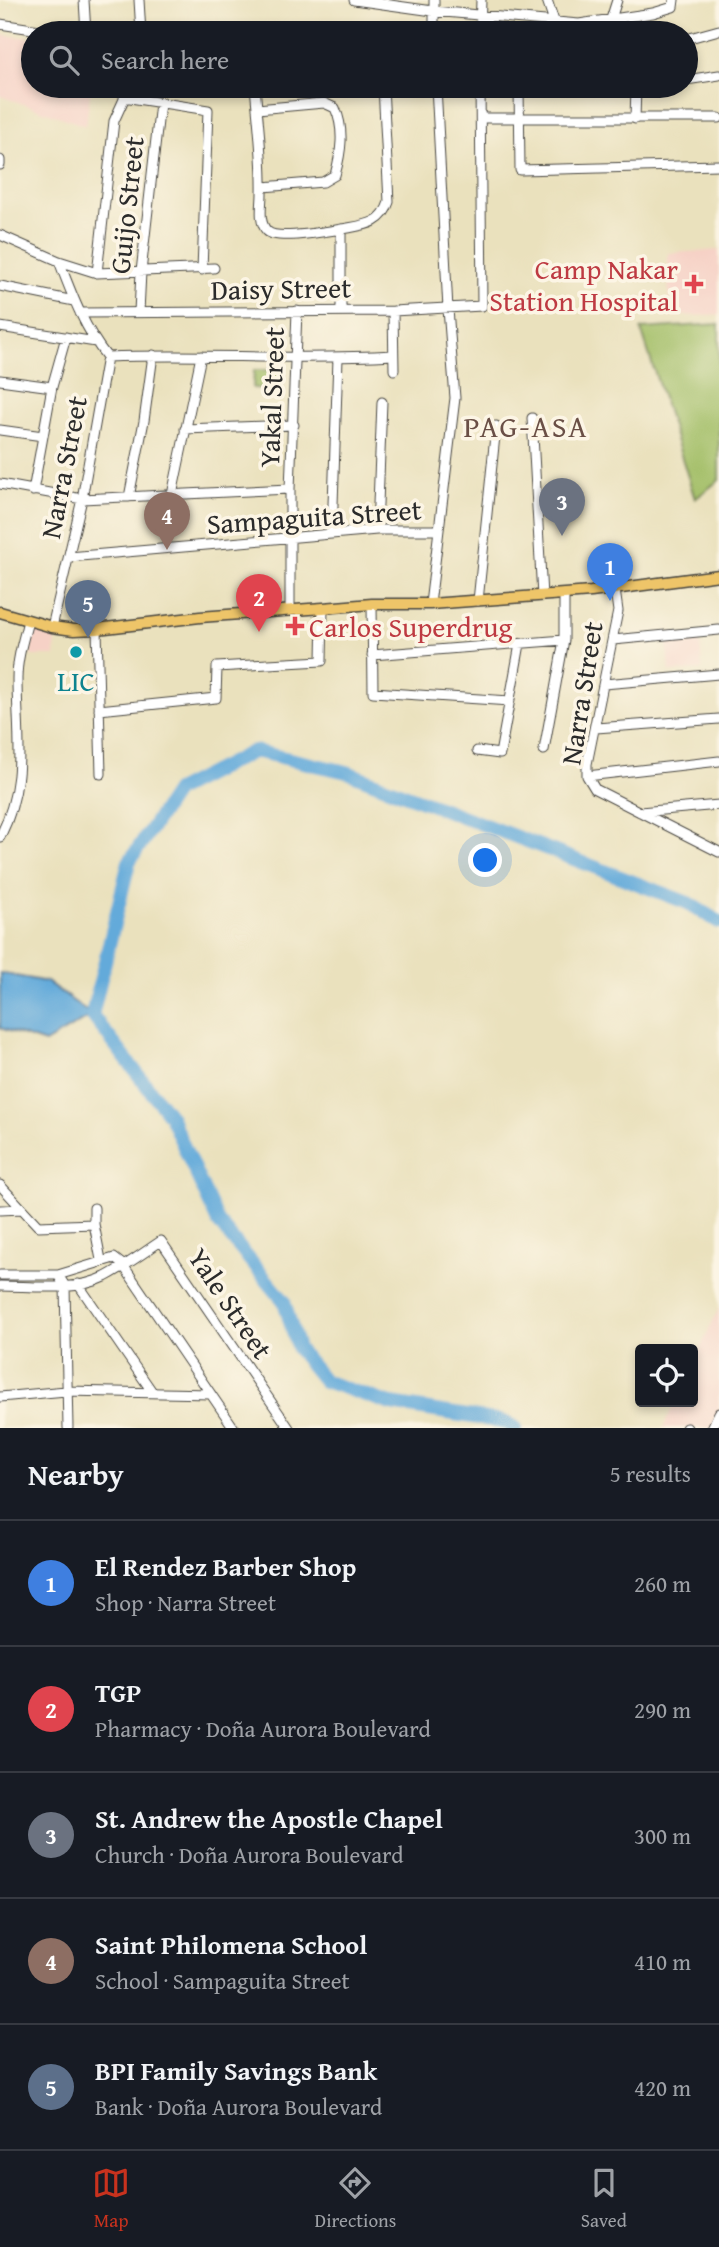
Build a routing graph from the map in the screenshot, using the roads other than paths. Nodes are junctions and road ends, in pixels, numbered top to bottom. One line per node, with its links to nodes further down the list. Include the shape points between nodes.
1 (83, 0): 13 (street)
2 (139, 0): 14 (street)
3 (354, 0): 8 (street)
4 (435, 0): 10 (street)
5 (481, 0): 11 (street)
6 (547, 0): 17 (street)
7 (617, 0): 12 (street)
8 (391, 3): 10 (street)
9 (673, 4): 12 (street, via 653,13)
10 (433, 11): 11 (street); 15 (street)
11 (480, 14): 16 (street); 17 (street)
12 (611, 19): 18 (street)
13 (85, 21)
14 (140, 21)
15 (433, 21)
16 (480, 21)
17 (554, 21)
18 (598, 21)
19 (0, 24): 20 (street)
20 (21, 27)
21 (719, 30): 22 (street)
22 (698, 36)
23 (719, 75): 24 (street)
24 (698, 78)
25 (124, 98): 47 (street, via 114,121)
26 (130, 98): 33 (street)
27 (256, 98): 34 (street)
28 (384, 98): 41 (street, via 386,213 378,221)
29 (437, 98): 50 (street)
30 (480, 98): 35 (street)
31 (519, 98): 36 (street)
32 (636, 98): 38 (street)
33 (160, 103): 45 (street, via 208,110); 46 (street, Guijo Street)
34 (257, 109): 40 (street); 40 (street, via 324,103 335,108 340,118 342,139 335,175 323,182)
35 (481, 118): 36 (street); 50 (street, Daisy Street, via 482,306)
36 (519, 118): 38 (street); 39 (street, via 520,170)
37 (719, 118): 38 (street)
38 (635, 119)
39 (719, 165)
40 (263, 187): 41 (street, via 262,221 267,231 288,236)
41 (341, 229): 51 (street)
42 (0, 235): 43 (street)
43 (60, 261): 47 (street); 49 (street)
44 (215, 268): 45 (street)
45 (202, 270): 46 (street)
46 (141, 272): 47 (street); 54 (street, Guijo Street)
47 (97, 273)
48 (0, 286): 49 (street)
49 (74, 301): 55 (street)
50 (448, 309): 53 (street, Daisy Street); 82 (street, via 455,398)
51 (341, 310): 52 (street, Daisy Street); 53 (street, Daisy Street)
52 (297, 311): 54 (street, Daisy Street); 62 (street, Yakal Street)
53 (393, 311): 60 (street)
54 (139, 312): 55 (street, Daisy Street)
55 (80, 313): 58 (street)
56 (0, 327): 57 (street)
57 (65, 337): 58 (street); 67 (street)
58 (96, 342): 63 (street)
59 (153, 355): 61 (street); 63 (street); 79 (street)
60 (393, 355): 64 (street); 65 (street)
61 (201, 356): 62 (street); 72 (street)
62 (294, 356): 64 (street); 70 (street, Yakal Street)
63 (107, 357): 80 (street, Narra Street)
64 (338, 358): 83 (street)
65 (394, 370)
66 (0, 380): 67 (street)
67 (52, 387): 74 (street)
68 (382, 401): 81 (street)
69 (532, 418): 89 (street)
70 (294, 425): 72 (street); 76 (street, Yakal Street)
71 (496, 426): 90 (street)
72 (185, 429): 78 (street)
73 (0, 430): 74 (street)
74 (43, 436): 77 (street)
75 (0, 484): 77 (street)
76 (290, 489): 78 (street); 84 (street, Yakal Street)
77 (33, 491): 80 (street)
78 (172, 495): 79 (street)
79 (129, 497): 80 (street)
80 (82, 499): 85 (street, Narra Street)
81 (377, 530): 82 (street, Sampaguita Street); 83 (street, Sampaguita Street)
82 (438, 530): 92 (street)
83 (332, 534): 84 (street, Sampaguita Street)
84 (290, 539): 85 (street, Sampaguita Street); 94 (street, Yakal Street)
85 (69, 558): 97 (street, Narra Street)
86 (719, 575): 87 (main road)
87 (615, 590): 88 (main road); 101 (street, Narra Street, via 618,611)
88 (564, 594): 89 (main road); 100 (street)
89 (542, 596): 90 (main road)
90 (478, 601): 92 (main road)
91 (372, 604): 92 (main road); 93 (main road); 103 (street)
92 (430, 604)
93 (323, 608): 94 (main road); 107 (street, via 322,662 216,667 216,698)
94 (290, 611): 98 (main road)
95 (0, 612): 96 (main road)
96 (28, 621): 97 (main road); 117 (street, via 17,678 18,776 10,817)
97 (52, 627): 98 (main road)
98 (97, 629): 107 (street)
99 (719, 630): 101 (street)
100 (564, 640): 102 (street); 110 (street)
101 (612, 640): 105 (street, Narra Street)
102 (520, 644): 103 (street); 106 (street)
103 (372, 655): 106 (street, via 373,692)
104 (719, 674): 105 (street)
105 (604, 684): 109 (street, Narra Street)
106 (510, 701): 111 (street, via 499,754)
107 (99, 710): 113 (street)
108 (719, 719): 109 (street)
109 (596, 728): 114 (street, Narra Street)
110 (544, 750)
111 (477, 751)
112 (719, 761): 114 (street)
113 (102, 775)
114 (587, 776): 116 (street, Narra Street, via 595,789)
115 (719, 805): 116 (street)
116 (638, 812): 118 (street, Narra Street)
117 (0, 837)
118 (719, 852)
119 (0, 1185): 121 (street)
120 (94, 1208): 123 (street)
121 (22, 1209): 122 (street); 123 (street, via 38,1226)
122 (0, 1210)
123 (94, 1224): 124 (street)
124 (101, 1260): 125 (street, via 114,1258); 127 (street)
125 (123, 1265): 128 (street, via 104,1277); 133 (street); 138 (street, Yale Street, via 161,1241)
126 (0, 1275): 127 (street)
127 (58, 1275): 130 (street)
128 (78, 1284): 130 (street); 132 (street)
129 (0, 1286): 130 (street)
130 (65, 1286): 131 (street)
131 (66, 1391): 132 (street); 134 (street); 136 (street)
132 (153, 1393): 133 (street)
133 (211, 1394): 137 (street)
134 (0, 1397)
135 (719, 1413): 139 (street)
136 (68, 1428)
137 (234, 1428)
138 (289, 1428)
139 (712, 1428)

